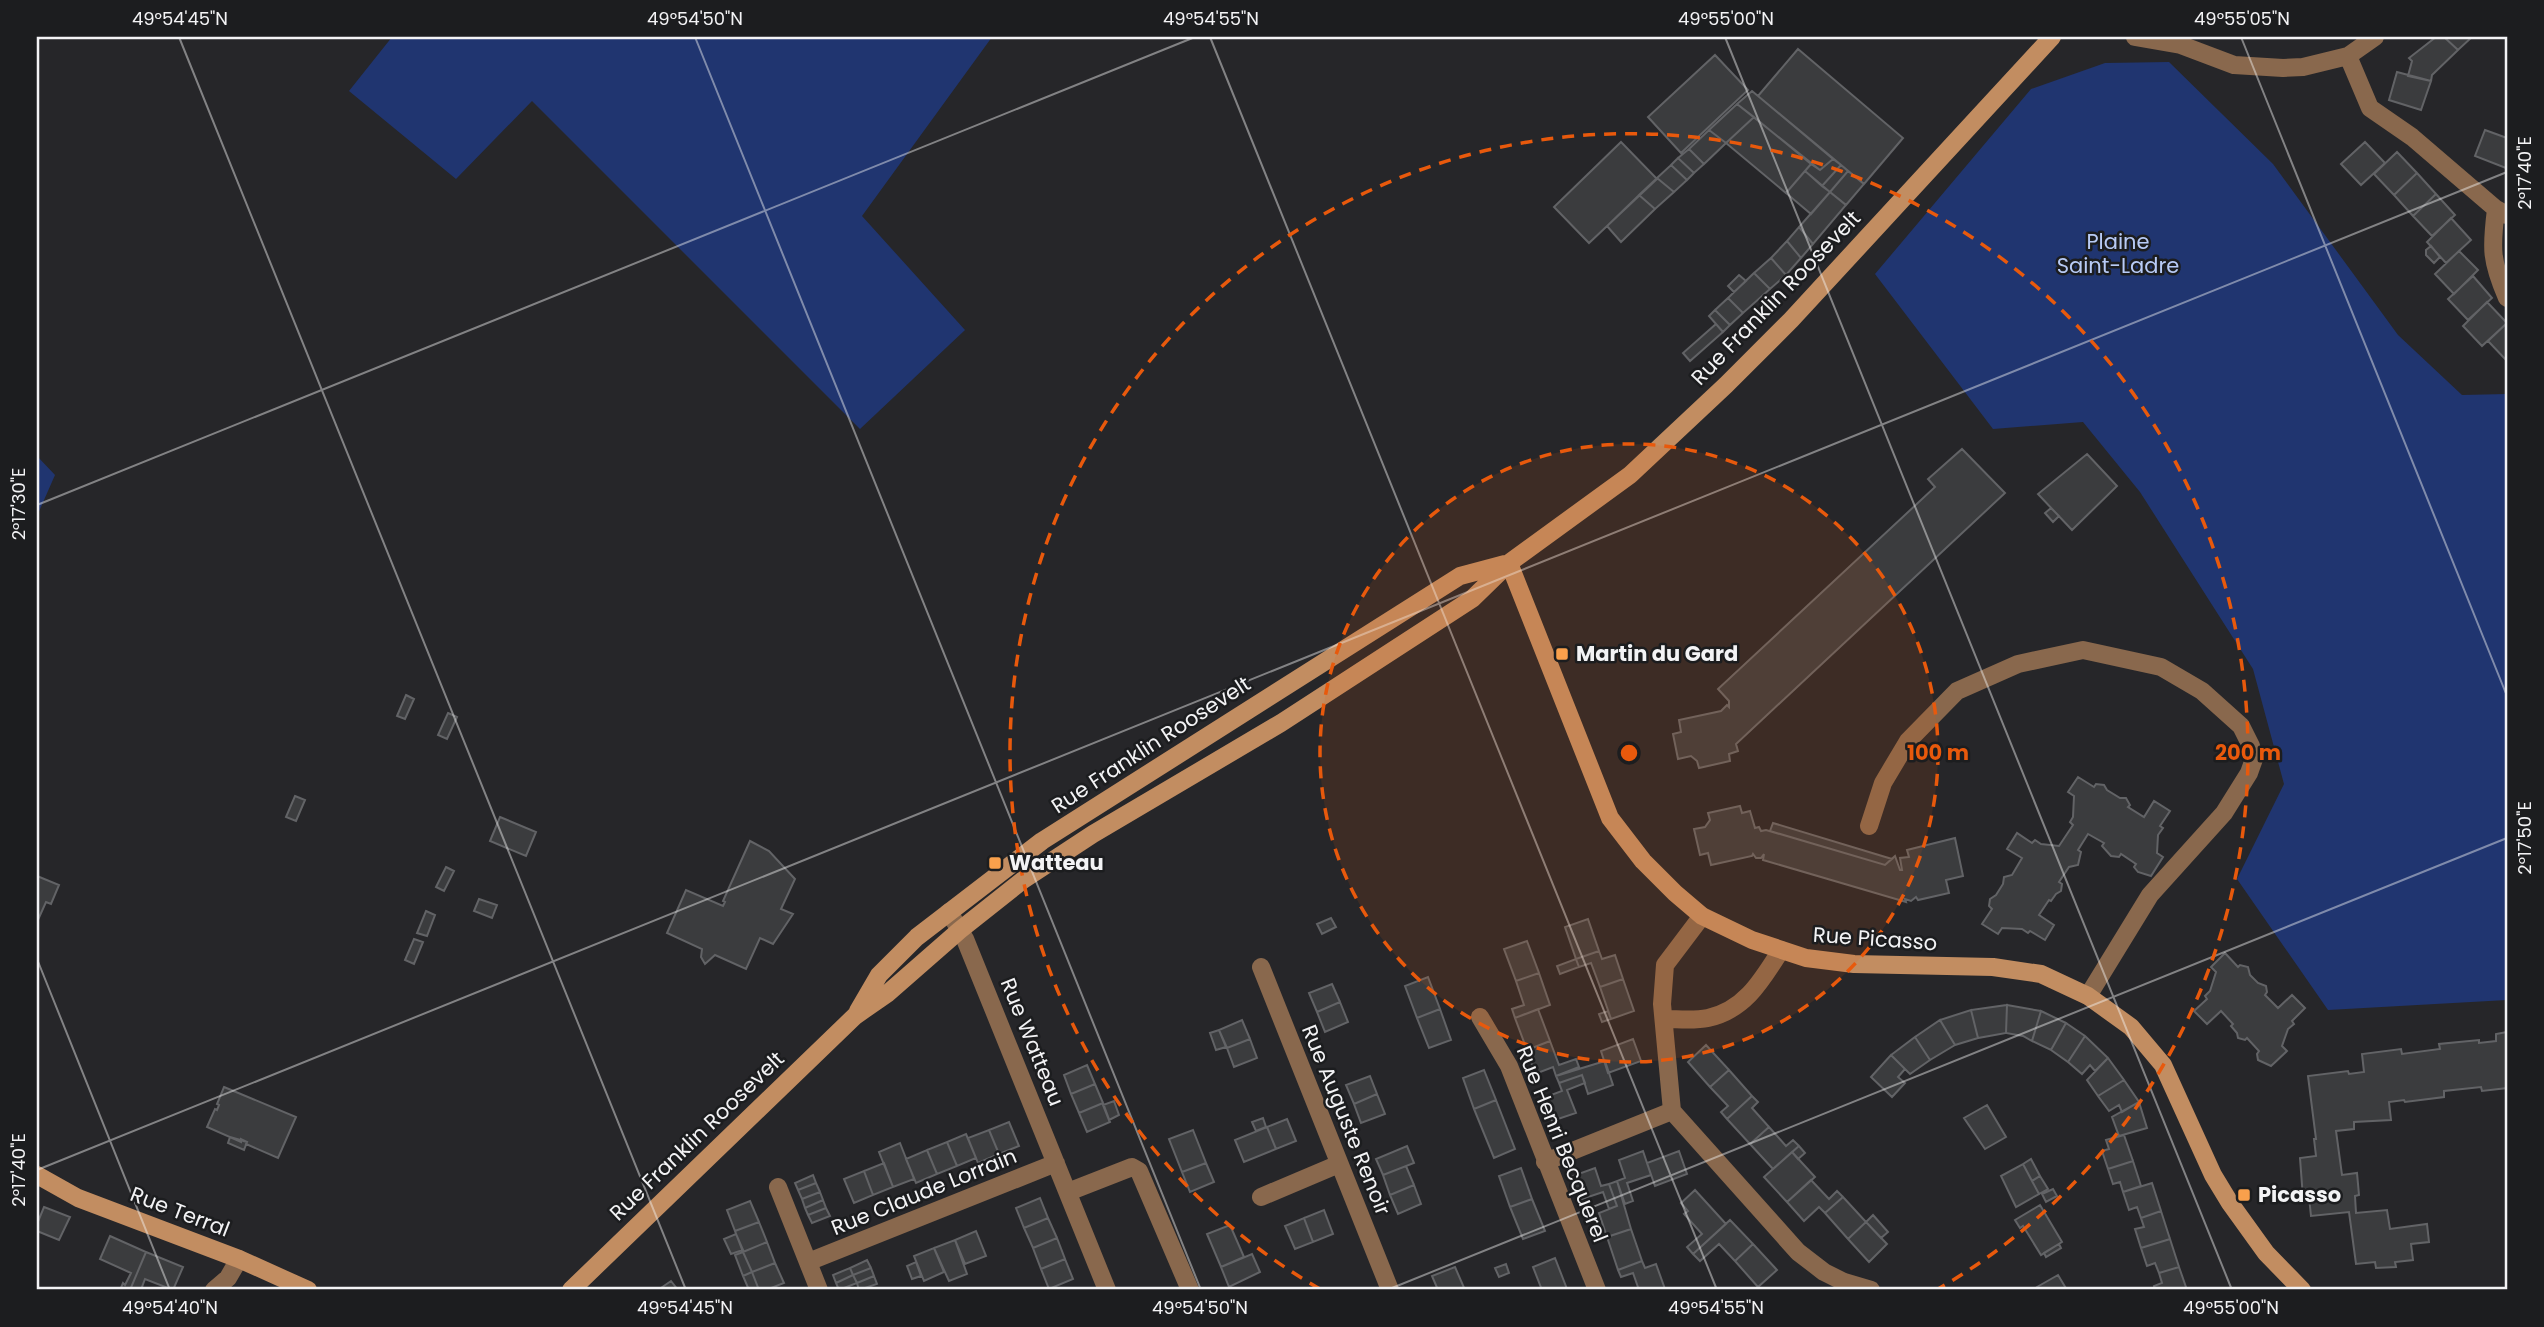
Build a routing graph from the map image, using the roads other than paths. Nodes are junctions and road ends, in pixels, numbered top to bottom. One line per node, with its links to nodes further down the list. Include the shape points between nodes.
1 (2052, 37): 7 (main road, Rue Franklin Roosevelt, via 1726,385 1630,475)
2 (2135, 37): 4 (street, via 2181,45 2234,65 2303,67)
3 (2375, 37): 4 (street)
4 (2353, 47): 5 (street, via 2370,108)
5 (2502, 212): 6 (street, via 2492,247)
6 (2507, 299)
7 (1509, 563): 9 (main road, Rue Franklin Roosevelt, via 1460,576 1401,612 1042,841); 10 (main road, Rue Picasso, via 1610,818 1643,860); 11 (main road, Rue Franklin Roosevelt, via 1472,599 1281,723 1064,853)
8 (1869, 826): 14 (street, via 1883,783 1908,741 1957,691 2018,664 2083,650 2161,667 2202,691 2241,726 2254,759 2249,773 2224,813 2150,895)
9 (949, 912): 11 (street, Rue Watteau); 15 (main road, Rue Franklin Roosevelt, via 879,975)
10 (1702, 916): 12 (main road, Rue Picasso); 17 (street, via 1665,965)
11 (960, 930): 15 (main road, Rue Franklin Roosevelt); 20 (street, Rue Watteau)
12 (1782, 950): 14 (main road, Rue Picasso, via 1854,964 2041,974); 17 (street, via 1756,989 1731,1010 1706,1018)
13 (1261, 967): 21 (street, Rue Auguste Renoir)
14 (2088, 996): 37 (main road, Rue Picasso, via 2131,1027 2163,1065 2230,1203 2266,1253)
15 (855, 1016): 30 (main road, Rue Franklin Roosevelt)
16 (1480, 1017): 19 (street, Rue Henri Becquerel, via 1509,1066)
17 (1664, 1019): 18 (street)
18 (1672, 1111): 19 (street); 36 (street, via 1798,1252 1824,1272)
19 (1545, 1162): 35 (street, Rue Henri Becquerel)
20 (1056, 1164): 24 (street, Rue Watteau); 27 (street, Rue Claude Lorrain)
21 (1339, 1164): 25 (street); 34 (street, Rue Auguste Renoir)
22 (37, 1175): 26 (main road, Rue Terral, via 78,1198)
23 (778, 1187): 27 (street)
24 (1068, 1192): 32 (street, Rue Watteau); 33 (street, via 1132,1167 1139,1171)
25 (1261, 1197)
26 (239, 1259): 28 (street); 29 (main road, Rue Terral)
27 (808, 1262): 31 (street)
28 (214, 1290)
29 (308, 1290)
30 (571, 1290)
31 (819, 1290)
32 (1107, 1290)
33 (1190, 1290)
34 (1390, 1290)
35 (1597, 1290)
36 (1871, 1290)
37 (2302, 1290)

